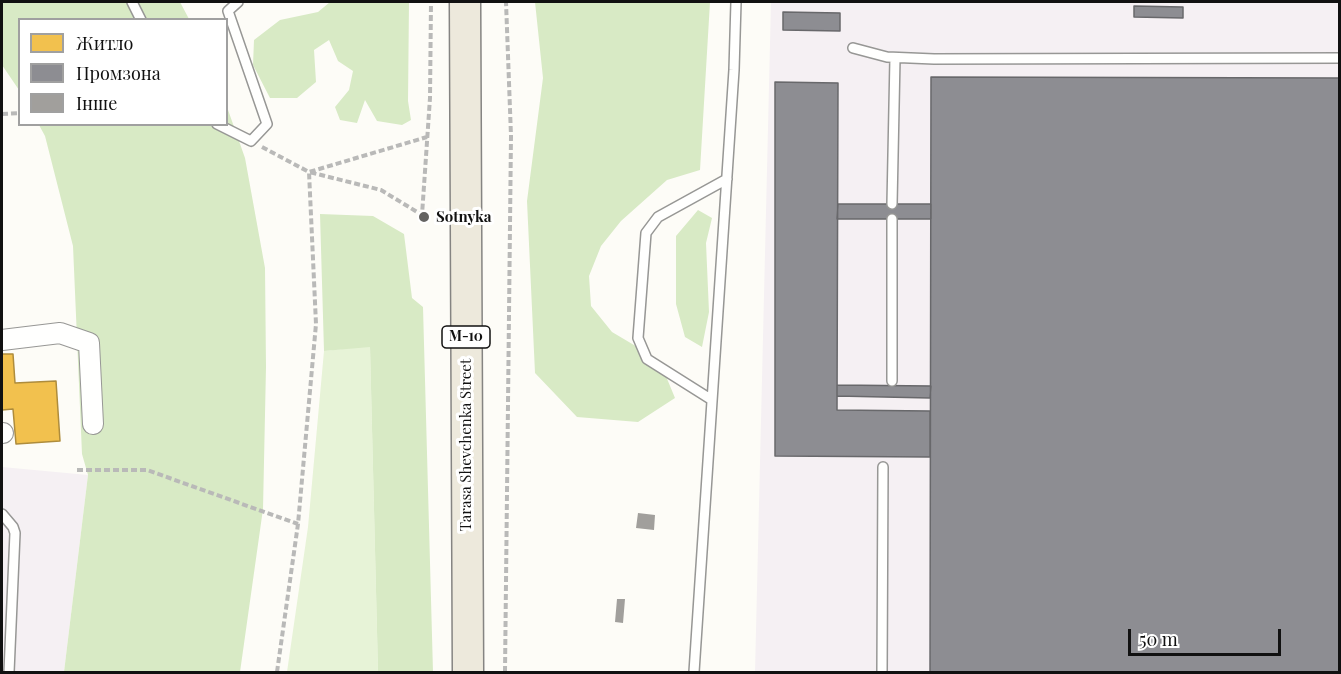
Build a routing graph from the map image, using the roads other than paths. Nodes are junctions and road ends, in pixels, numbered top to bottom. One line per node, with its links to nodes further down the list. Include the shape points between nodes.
1 (132, 2): 7 (lane)
2 (222, 2): 6 (lane)
3 (238, 2): 6 (lane)
4 (465, 2): 22 (main road, Tarasa Shevchenka Street / М-10)
5 (736, 2): 12 (lane)
6 (228, 11): 11 (lane, via 267,124 251,141)
7 (140, 18)
8 (853, 48): 9 (lane)
9 (895, 57): 10 (lane); 13 (lane)
10 (1340, 58)
11 (221, 126)
12 (727, 179): 17 (lane); 17 (lane, via 658,217 646,233 638,338 647,359)
13 (892, 204)
14 (892, 219): 16 (lane)
15 (2, 340): 18 (street, via 60,333 89,343)
16 (892, 381)
17 (712, 400): 23 (lane)
18 (93, 424)
19 (883, 467): 24 (lane)
20 (2, 514): 21 (lane, via 15,533)
21 (9, 672)
22 (468, 672)
23 (694, 672)
24 (882, 672)

